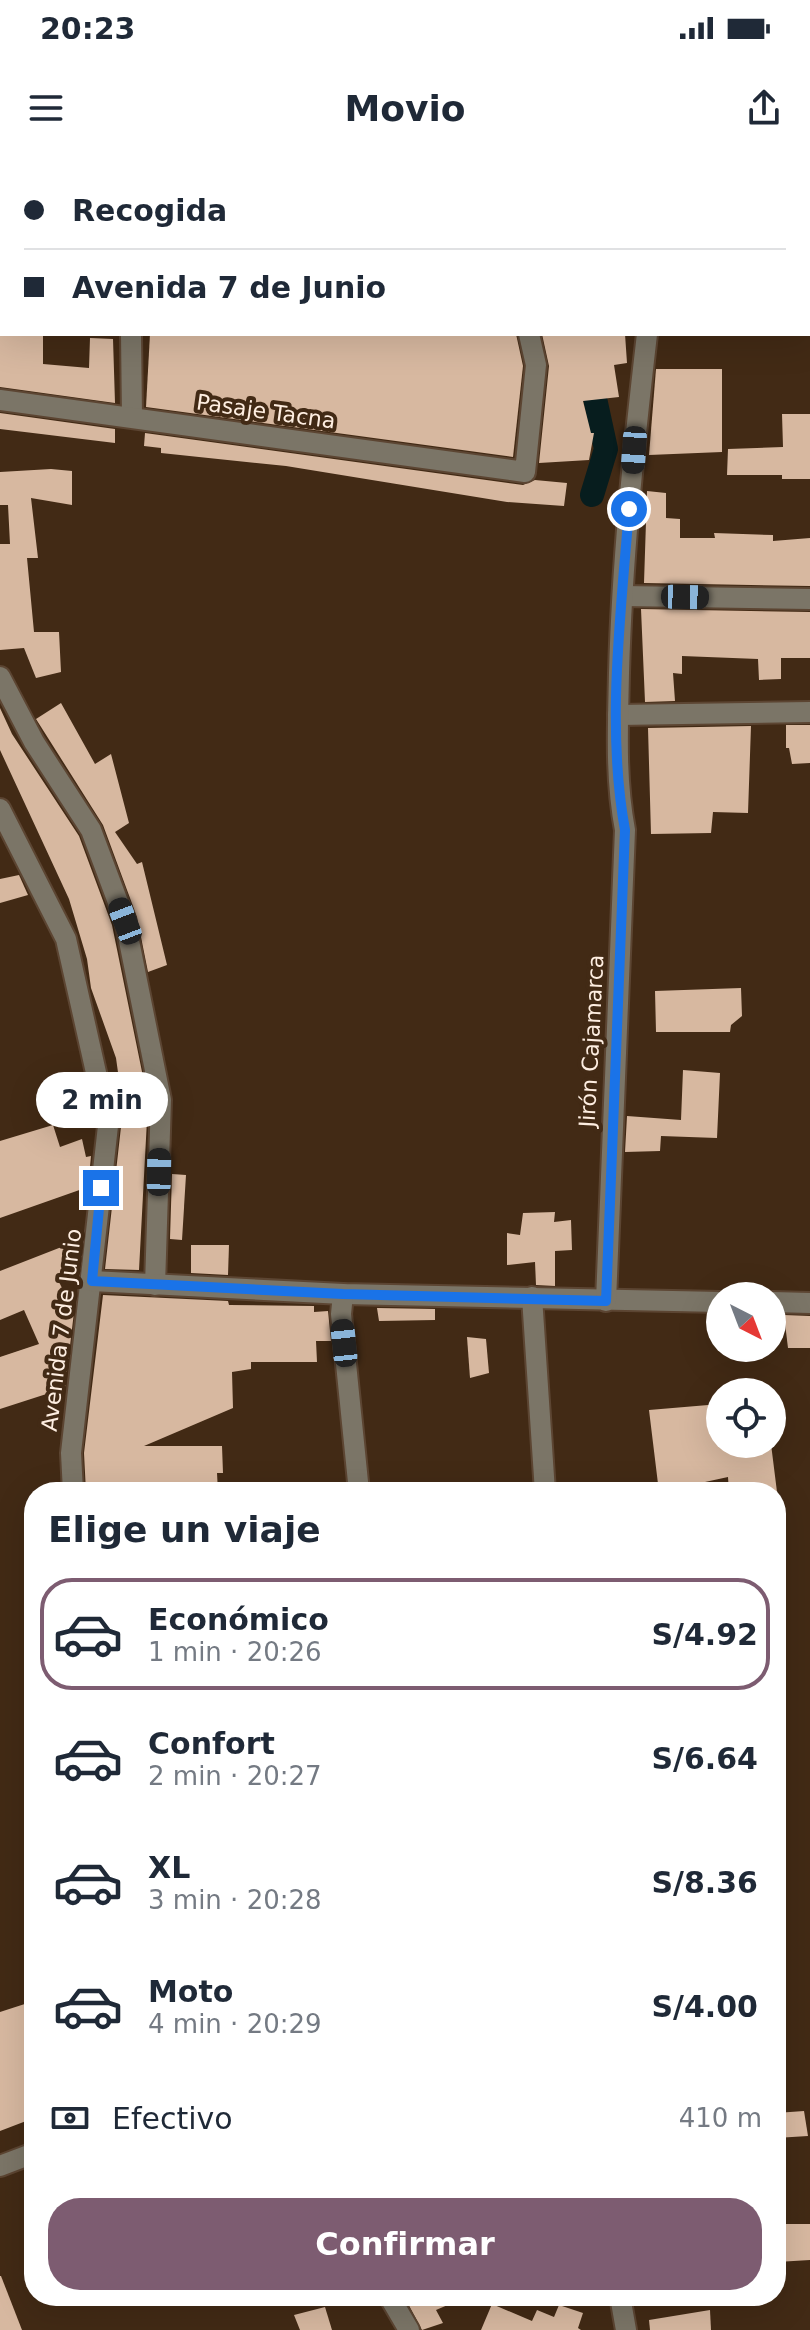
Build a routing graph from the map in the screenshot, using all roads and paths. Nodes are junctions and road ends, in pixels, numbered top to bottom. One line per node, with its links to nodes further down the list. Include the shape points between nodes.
1 (131, 336): 5 (street)
2 (529, 336): 5 (street, Pasaje Tacna, via 536,365 525,472)
3 (647, 336): 6 (street, Jirón Cajamarca)
4 (0, 400): 5 (street, Pasaje Tacna)
5 (132, 417)
6 (623, 596): 7 (street); 10 (street, Jirón Cajamarca)
7 (810, 599)
8 (0, 677): 13 (street, via 34,742 91,830 125,921 161,1100)
9 (810, 712): 10 (street)
10 (618, 715): 16 (street, Jirón Cajamarca, via 616,784 625,830)
11 (0, 809): 12 (street, Avenida 7 de Junio, via 66,939 108,1126)
12 (92, 1281): 13 (street); 20 (street, Avenida 7 de Junio, via 71,1453)
13 (155, 1285): 14 (street)
14 (343, 1294): 15 (street); 21 (street)
15 (532, 1297): 16 (street); 22 (street)
16 (606, 1301): 17 (street)
17 (706, 1302)
18 (786, 1302): 19 (street)
19 (810, 1303)
20 (72, 1482)
21 (358, 1482)
22 (544, 1482)
23 (24, 2157): 24 (street)
24 (0, 2166)
25 (395, 2306): 27 (street)
26 (622, 2306): 28 (street)
27 (409, 2330)
28 (626, 2330)

